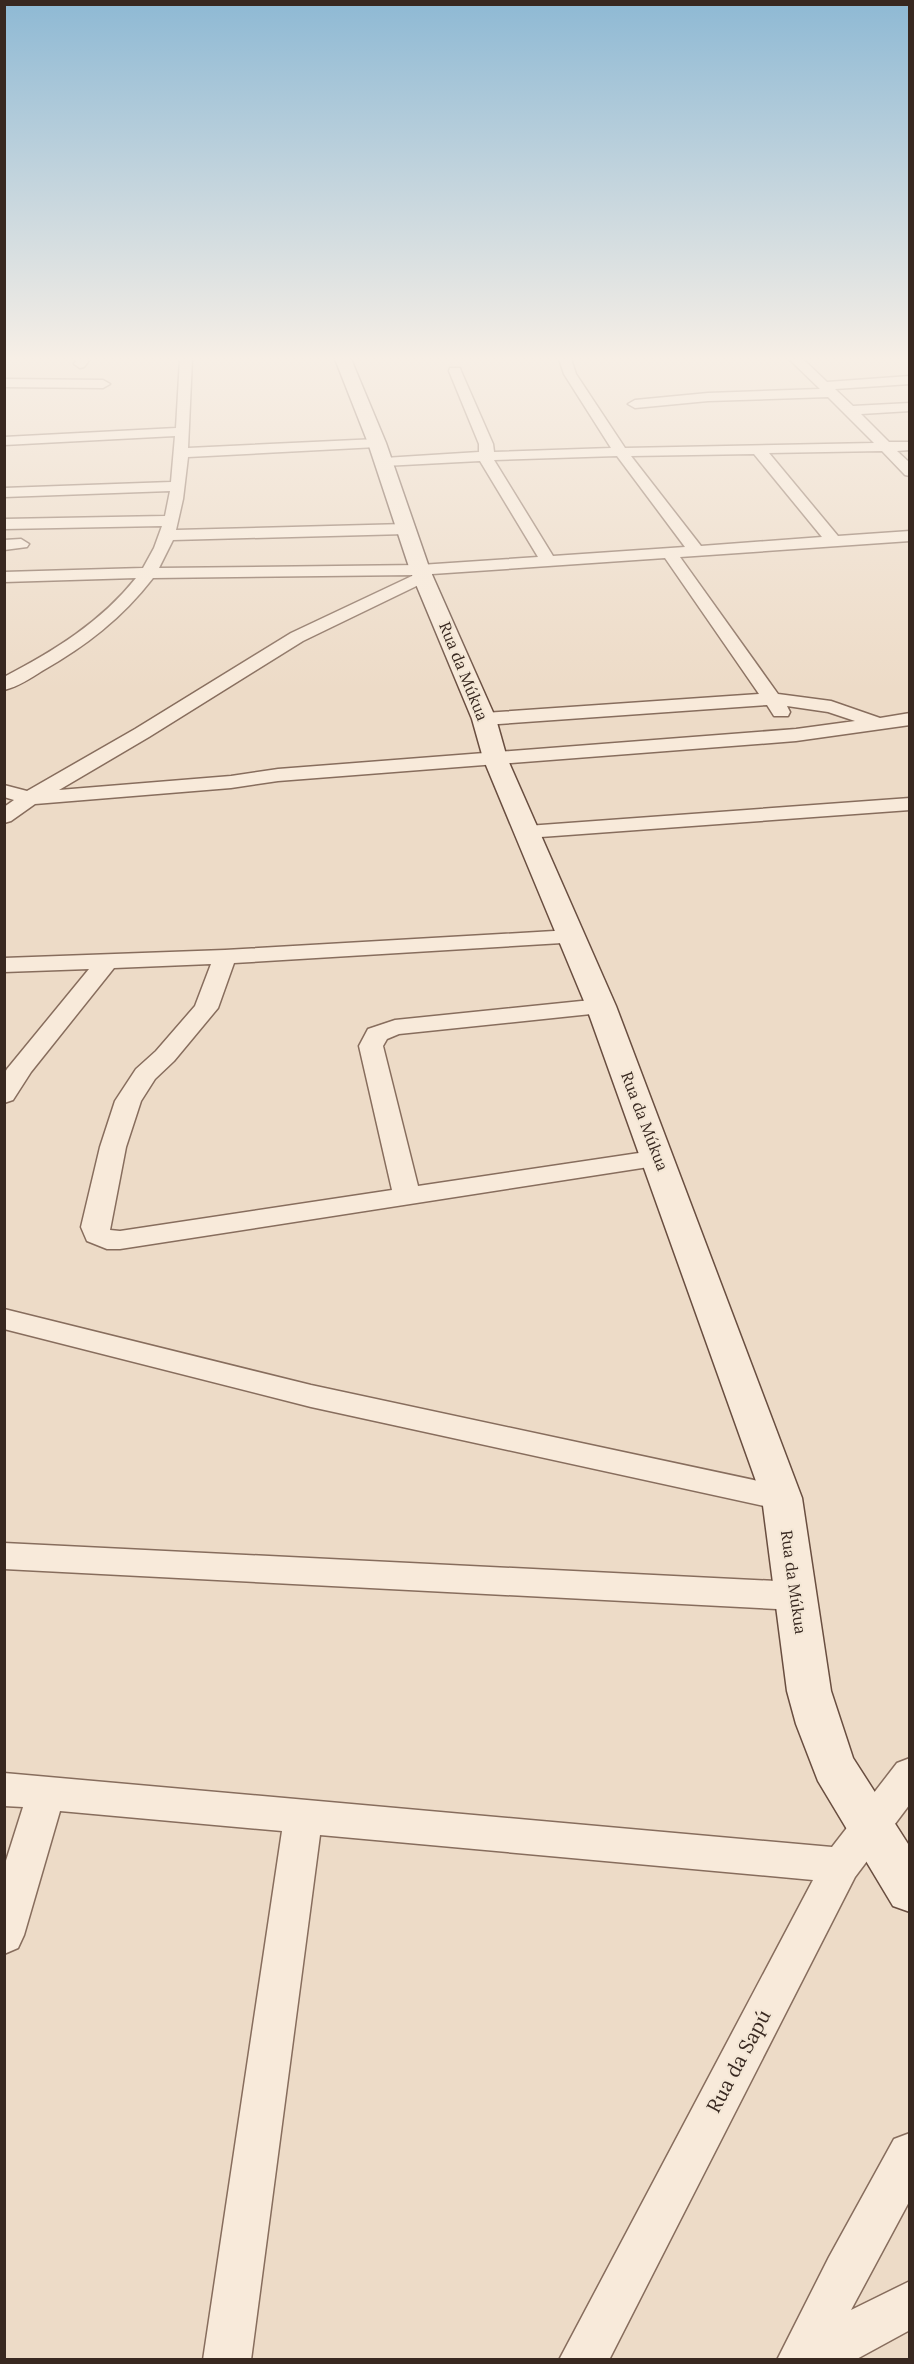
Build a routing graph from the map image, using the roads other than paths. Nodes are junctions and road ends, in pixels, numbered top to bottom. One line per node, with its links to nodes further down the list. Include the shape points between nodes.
1 (179, 469): 6 (street)
2 (386, 469): 10 (street, Rua da Múkua)
3 (491, 469): 15 (street)
4 (634, 469): 13 (street)
5 (775, 469): 12 (street)
6 (176, 486): 7 (street); 9 (street)
7 (4, 493)
8 (4, 524): 9 (street)
9 (169, 528): 10 (street); 16 (street)
10 (406, 529): 17 (street, Rua da Múkua)
11 (909, 536): 12 (street)
12 (833, 540): 13 (street)
13 (695, 549): 14 (street)
14 (668, 551): 15 (street); 20 (street)
15 (548, 560): 17 (street)
16 (149, 573): 17 (street); 18 (street); 19 (street, via 117,612)
17 (423, 573): 21 (street, Rua da Múkua); 27 (street, via 297,637)
18 (4, 577)
19 (4, 685)
20 (773, 699): 21 (street); 23 (street, via 831,707); 24 (street)
21 (484, 719): 25 (street, Rua da Múkua)
22 (909, 719): 23 (street)
23 (877, 722): 24 (street)
24 (796, 735): 25 (street)
25 (495, 758): 27 (street); 30 (street, Rua da Múkua)
26 (4, 791): 27 (street)
27 (30, 798): 29 (street)
28 (909, 804): 30 (street)
29 (4, 817)
30 (527, 831): 31 (street, Rua da Múkua)
31 (571, 937): 32 (street); 35 (street, Rua da Múkua)
32 (225, 957): 33 (street); 38 (street, via 206,1008 145,1074 128,1101 113,1147 95,1227 97,1235 120,1240)
33 (108, 960): 34 (street); 36 (street, via 20,1069)
34 (8, 968)
35 (601, 1006): 37 (street, Rua da Múkua); 38 (street, via 395,1027 377,1034 371,1046)
36 (4, 1095)
37 (659, 1158): 38 (street); 40 (street, Rua da Múkua)
38 (407, 1196)
39 (4, 1319): 40 (street, via 311,1396)
40 (782, 1498): 42 (street, Rua da Múkua)
41 (4, 1556): 42 (street)
42 (796, 1596): 47 (street, Rua da Múkua, via 809,1691 818,1724 834,1767)
43 (909, 1774): 47 (street, Rua da Sapú)
44 (4, 1790): 45 (street)
45 (46, 1793): 46 (street); 50 (street)
46 (303, 1816): 48 (street); 53 (street)
47 (871, 1827): 48 (street, Rua da Sapú); 49 (street, Rua da Múkua)
48 (841, 1865): 54 (street, Rua da Sapú)
49 (909, 1890)
50 (4, 1935)
51 (909, 2155): 55 (street)
52 (909, 2304): 56 (street)
53 (227, 2360)
54 (583, 2360)
55 (801, 2360)
56 (806, 2360)

